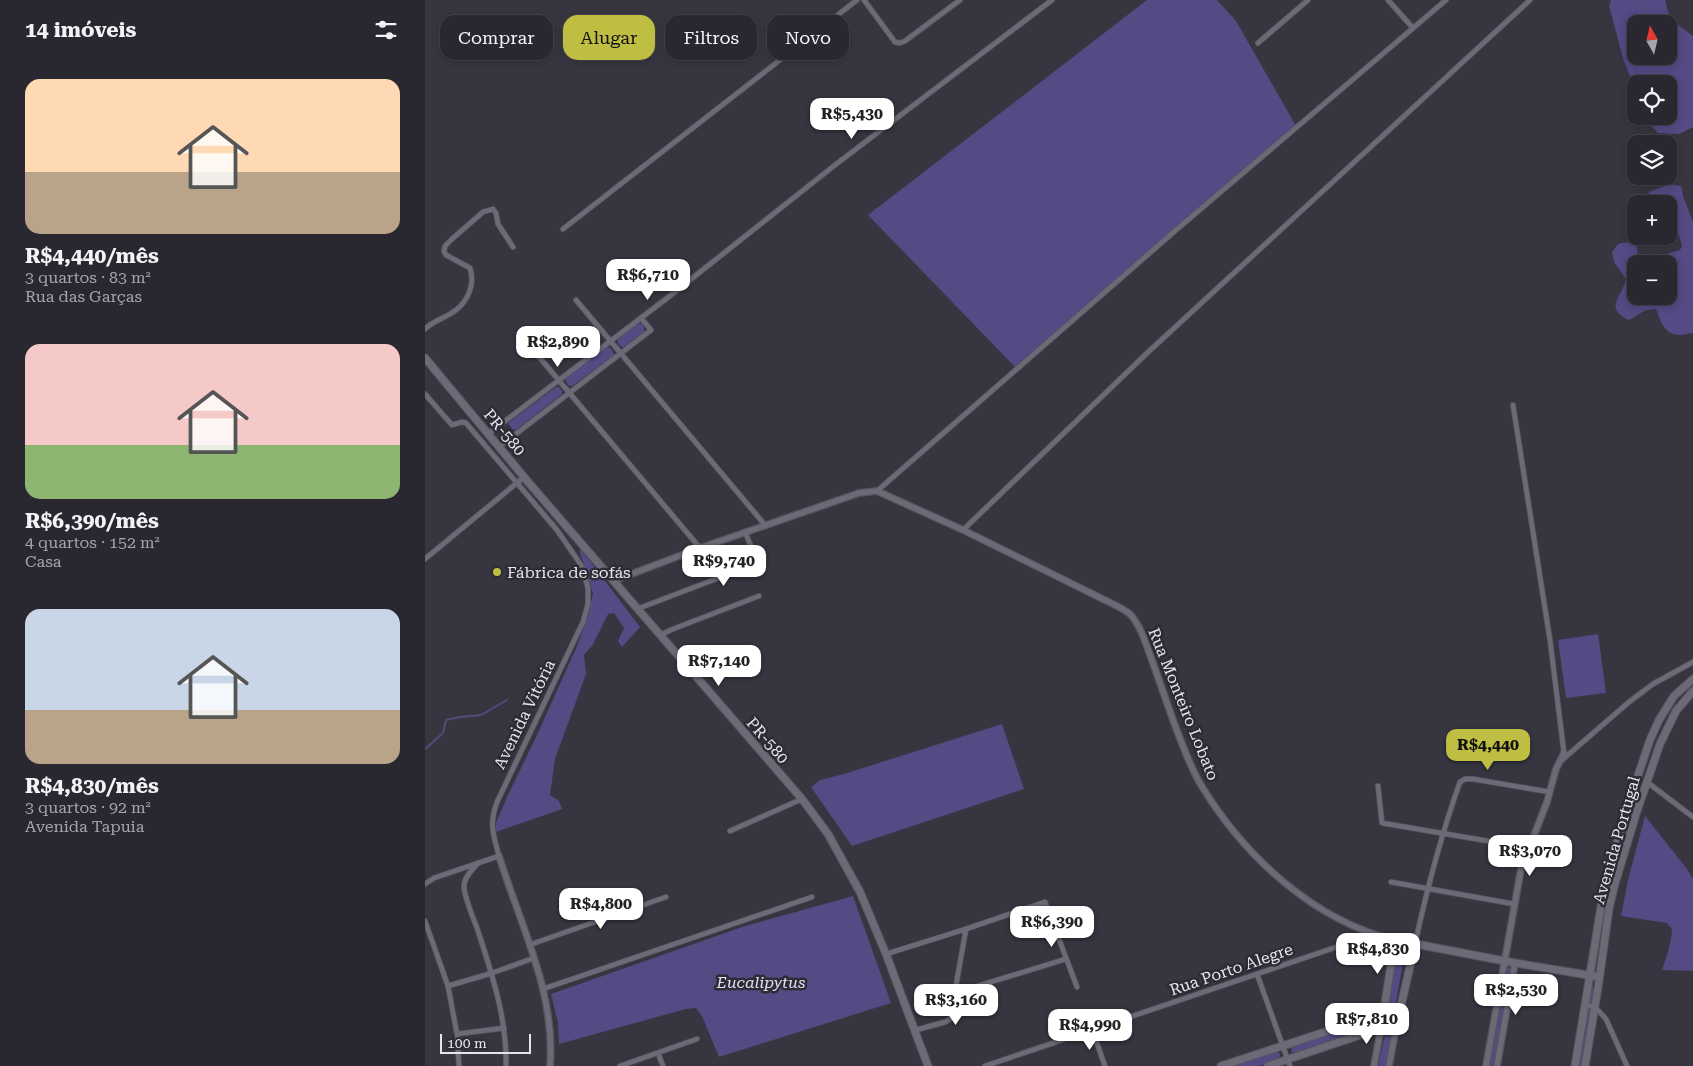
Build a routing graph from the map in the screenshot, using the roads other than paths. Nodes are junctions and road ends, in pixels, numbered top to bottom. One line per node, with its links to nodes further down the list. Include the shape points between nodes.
1 (857, 0): 11 (street)
2 (864, 0): 3 (street, via 899,43)
3 (959, 0)
4 (1052, 0): 14 (street)
5 (1308, 0): 10 (street)
6 (1388, 0): 9 (street)
7 (1446, 0): 9 (street)
8 (1530, 0): 30 (street, via 1145,355)
9 (1413, 28): 28 (street)
10 (1258, 44)
11 (563, 229)
12 (513, 247): 15 (street, via 498,224 493,209 483,212 452,239 444,251 470,268 472,288 455,311)
13 (575, 300): 17 (street)
14 (641, 318): 17 (street); 18 (street, via 651,330)
15 (425, 329)
16 (524, 339): 20 (street)
17 (609, 342): 18 (street); 20 (street)
18 (620, 354): 21 (street); 29 (street)
19 (425, 358): 24 (main road, PR-580 / PR-580)
20 (559, 380): 21 (street); 24 (street)
21 (569, 393): 25 (street); 32 (street)
22 (425, 394): 27 (street, Avenida Vitória, via 452,425 466,423)
23 (1513, 405): 41 (street, via 1550,640)
24 (489, 434): 25 (main road, PR-580 / PR-580)
25 (499, 447): 26 (main road, PR-580 / PR-580)
26 (524, 477): 27 (street); 34 (main road, PR-580 / PR-580)
27 (517, 483): 33 (street); 50 (street, Avenida Vitória, via 571,549 582,567 589,595 583,622 492,815 491,826)
28 (877, 491): 29 (street, via 859,493); 30 (street, Rua Monteiro Lobato)
29 (765, 525): 31 (street)
30 (963, 530): 60 (street, Rua Monteiro Lobato, via 1131,615 1142,634 1200,784 1224,819 1255,855 1296,891 1325,911)
31 (745, 532): 32 (street); 36 (street, via 758,563)
32 (700, 548): 34 (street)
33 (425, 559)
34 (613, 581): 36 (main road, PR-580 / PR-580)
35 (759, 596): 37 (street)
36 (637, 610): 37 (main road, PR-580 / PR-580)
37 (660, 635): 45 (main road, PR-580 / PR-580)
38 (1693, 662): 41 (street, via 1653,684)
39 (1693, 678): 71 (main road, via 1668,703 1650,740 1612,860)
40 (1693, 691): 42 (main road, Avenida Portugal, via 1671,720)
41 (1563, 756): 44 (street)
42 (1647, 782): 46 (street); 72 (main road, Avenida Portugal, via 1614,887)
43 (1378, 786): 48 (street, via 1382,823)
44 (1551, 792): 48 (street, via 1465,779 1461,782); 49 (street)
45 (802, 799): 47 (street); 64 (main road, PR-580 / PR-580, via 845,863)
46 (1693, 818)
47 (730, 831)
48 (1443, 833): 49 (street); 54 (street)
49 (1529, 848): 57 (street, via 1521,869)
50 (499, 856): 51 (street); 63 (street, Avenida Vitória)
51 (478, 863): 53 (street); 69 (street, via 464,886)
52 (1391, 882): 54 (street)
53 (425, 884)
54 (1427, 888): 57 (street); 62 (street)
55 (666, 897): 63 (street)
56 (811, 897): 75 (street)
57 (1515, 904): 67 (street)
58 (425, 921): 73 (street)
59 (966, 929): 64 (street); 66 (street, via 1045,902); 76 (street)
60 (1371, 934): 61 (street, Rua Monteiro Lobato); 70 (street, Rua Porto Alegre)
61 (1395, 940): 62 (main road, Rua Monteiro Lobato); 79 (main road)
62 (1415, 944): 67 (main road, Rua Monteiro Lobato); 80 (main road)
63 (529, 945): 65 (street, Avenida Vitória)
64 (886, 954): 85 (main road, PR-580 / PR-580)
65 (533, 958): 69 (street); 75 (street, Avenida Vitória)
66 (1066, 959): 74 (street); 76 (street)
67 (1505, 961): 68 (main road, Rua Monteiro Lobato); 103 (street)
68 (1515, 963): 71 (main road, Rua Monteiro Lobato); 104 (street)
69 (492, 973): 73 (street); 81 (street)
70 (1257, 974): 84 (street, Rua Porto Alegre); 88 (street)
71 (1591, 975): 72 (main road, Rua Monteiro Lobato); 77 (main road)
72 (1599, 976): 78 (main road, Avenida Portugal)
73 (448, 986): 86 (street)
74 (1077, 987)
75 (543, 989): 93 (street, Avenida Vitória, via 551,1038)
76 (955, 993): 85 (street, via 950,1019)
77 (1585, 1005): 78 (street); 105 (main road)
78 (1595, 1007): 106 (main road, Avenida Portugal); 107 (street, via 1606,1019)
79 (1383, 1013): 80 (main road); 82 (main road); 88 (main road)
80 (1399, 1014): 83 (main road)
81 (504, 1028): 86 (street); 92 (street)
82 (1381, 1028): 83 (main road); 90 (main road); 101 (street)
83 (1396, 1028): 102 (street)
84 (1093, 1029): 97 (street, Rua Porto Alegre); 98 (street)
85 (916, 1030): 96 (main road, PR-580 / PR-580)
86 (457, 1034): 91 (street)
87 (697, 1039): 89 (street)
88 (1283, 1045): 90 (street); 99 (main road)
89 (658, 1053): 94 (street); 95 (street)
90 (1289, 1063): 100 (main road)
91 (459, 1066)
92 (505, 1066)
93 (550, 1066)
94 (620, 1066)
95 (663, 1066)
96 (929, 1066)
97 (985, 1066)
98 (1105, 1066)
99 (1221, 1066)
100 (1268, 1066)
101 (1374, 1066)
102 (1389, 1066)
103 (1486, 1066)
104 (1497, 1066)
105 (1575, 1066)
106 (1585, 1066)
107 (1627, 1066)

